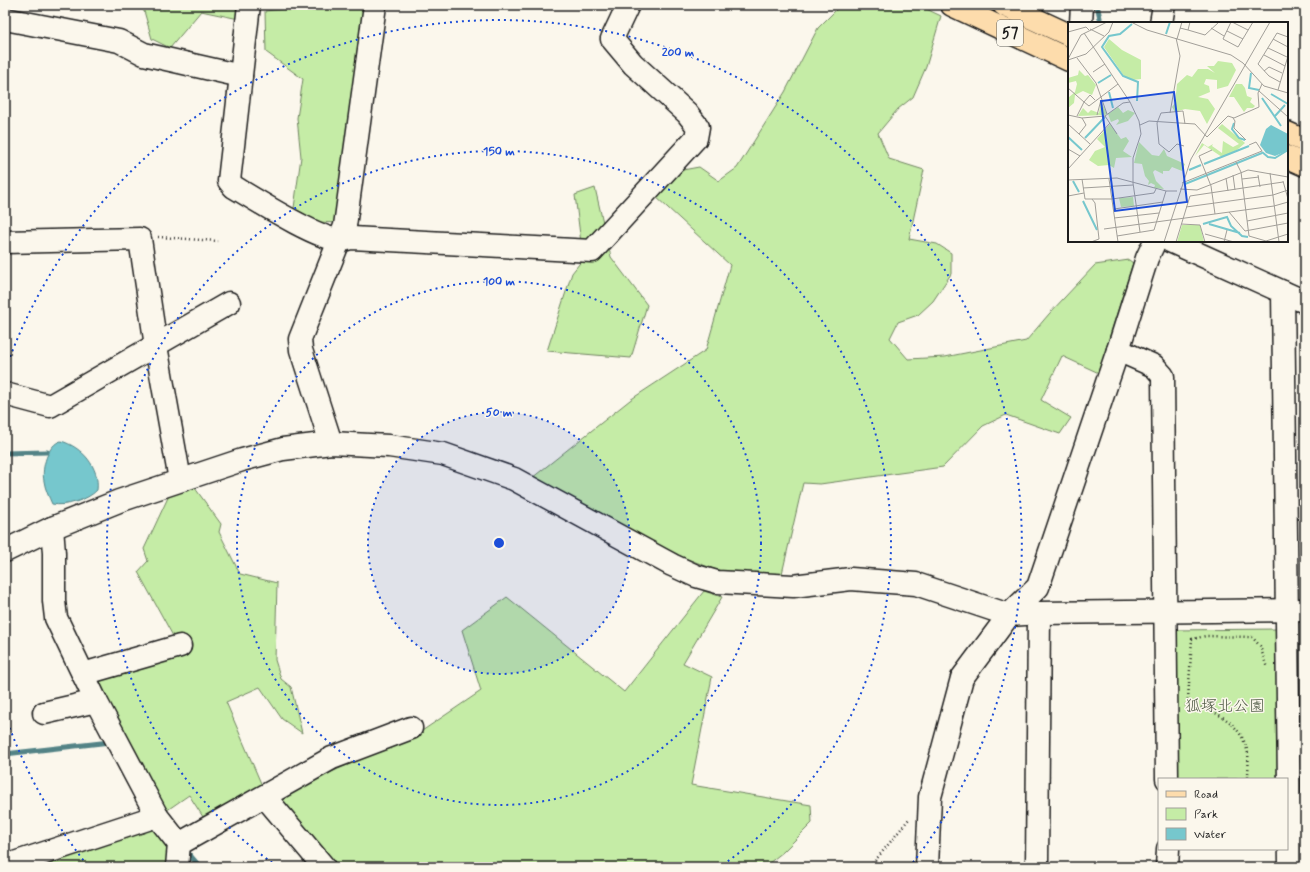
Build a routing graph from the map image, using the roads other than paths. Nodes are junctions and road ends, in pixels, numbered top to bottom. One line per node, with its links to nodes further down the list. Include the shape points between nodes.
1 (249, 5): 13 (street)
2 (375, 5): 18 (street, via 345,226)
3 (628, 5): 18 (street, via 612,39 633,64 687,113 698,127 696,138 592,251 352,238)
4 (952, 5): 12 (main road, 57)
5 (1004, 5): 11 (main road, 57)
6 (1082, 5): 9 (street)
7 (1164, 5): 10 (street)
8 (5, 19): 13 (street, via 119,41 144,54)
9 (1081, 22)
10 (1162, 22)
11 (1068, 35)
12 (1068, 60)
13 (241, 76): 18 (street, via 229,181 234,187 300,225)
14 (1288, 133): 15 (main road)
15 (1305, 141)
16 (1288, 157): 17 (main road)
17 (1305, 165)
18 (340, 240): 28 (street, via 300,339 301,350)
19 (5, 242): 25 (street, via 140,239)
20 (1155, 242): 26 (street, via 1147,258)
21 (1172, 242): 22 (street)
22 (1283, 292): 23 (street); 32 (street)
23 (1305, 302)
24 (229, 303): 25 (street)
25 (156, 346): 27 (street, via 50,406); 29 (street)
26 (1118, 350): 33 (street, via 1154,366 1163,376); 35 (street, via 1038,587)
27 (5, 394)
28 (331, 443): 29 (street, via 283,448); 35 (street, via 389,446 443,454 514,479 672,565 717,582 793,586 851,579 916,584)
29 (180, 480): 30 (street, via 119,500)
30 (52, 528): 31 (street); 37 (street, via 56,618)
31 (5, 551)
32 (1296, 610): 33 (street); 43 (street, via 1288,673)
33 (1166, 612): 34 (street); 41 (street, via 1177,705)
34 (1039, 613): 35 (street); 51 (street)
35 (1009, 615): 50 (street, via 962,678 930,798)
36 (180, 646): 37 (street)
37 (83, 674): 38 (street)
38 (96, 701): 39 (street); 44 (street)
39 (44, 713)
40 (410, 728): 42 (street, via 332,758)
41 (1167, 778)
42 (265, 796): 45 (street); 49 (street)
43 (1288, 804): 53 (street)
44 (157, 816): 45 (street); 47 (street)
45 (179, 844): 48 (street)
46 (1168, 850): 52 (street)
47 (5, 866)
48 (177, 867)
49 (324, 867)
50 (927, 867)
51 (1037, 867)
52 (1167, 867)
53 (1290, 867)

